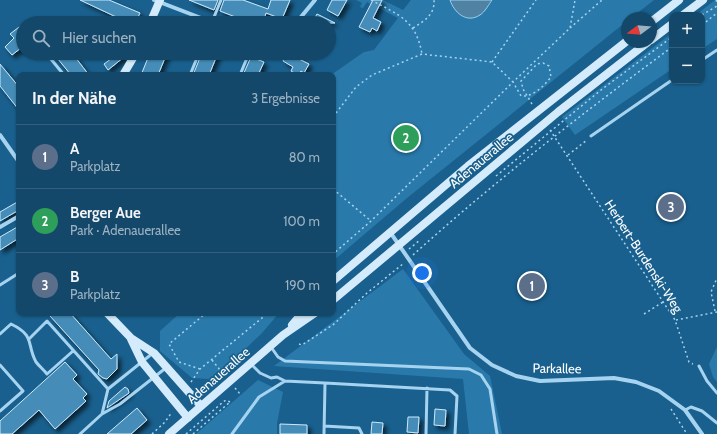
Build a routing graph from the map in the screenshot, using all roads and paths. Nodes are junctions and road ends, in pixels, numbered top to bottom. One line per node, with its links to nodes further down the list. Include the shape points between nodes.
1 (221, 0): 17 (lane)
2 (315, 0): 18 (street)
3 (371, 0): 22 (path, via 399,14)
4 (434, 0): 22 (path, via 432,13)
5 (536, 0): 36 (path)
6 (575, 0): 23 (path)
7 (602, 0): 23 (path)
8 (680, 0): 19 (main road)
9 (703, 0): 12 (main road)
10 (158, 1): 15 (main road); 16 (street)
11 (717, 6): 13 (path)
12 (687, 12)
13 (705, 13)
14 (717, 13): 20 (path)
15 (153, 16)
16 (195, 16)
17 (215, 16)
18 (302, 16)
19 (657, 17)
20 (705, 22)
21 (669, 26): 24 (main road)
22 (413, 28): 30 (path, via 419,39)
23 (570, 28): 41 (path)
24 (657, 35)
25 (669, 39): 52 (path)
26 (621, 46): 57 (main road, Adenauerallee, via 468,166)
27 (640, 48): 59 (main road, Adenauerallee, via 558,112)
28 (671, 48): 62 (path, via 605,97 446,225)
29 (717, 50): 31 (lane)
30 (422, 54): 36 (path); 44 (path, via 372,75 356,87)
31 (705, 58)
32 (52, 60): 37 (lane)
33 (132, 60): 38 (main road)
34 (195, 60): 39 (lane)
35 (246, 60): 40 (lane)
36 (492, 62): 41 (path)
37 (62, 72)
38 (125, 72)
39 (191, 72)
40 (241, 72)
41 (513, 82): 43 (path, via 521,96 528,97 533,95 548,81 552,73 549,66 543,63 534,65 521,81 523,90); 55 (path)
42 (669, 82): 47 (lane)
43 (536, 109)
44 (336, 113)
45 (549, 129): 50 (path, Herbert-Burdenski-Weg)
46 (0, 135): 48 (street)
47 (591, 136): 50 (path)
48 (6, 146): 49 (street); 51 (street)
49 (0, 149)
50 (567, 155): 68 (path, Herbert-Burdenski-Weg)
51 (16, 158)
52 (491, 180)
53 (336, 192): 55 (path)
54 (16, 218): 56 (street)
55 (370, 221): 60 (path)
56 (0, 227)
57 (390, 232): 59 (street, Parkallee); 64 (main road, Adenauerallee)
58 (424, 236): 61 (path)
59 (398, 245): 61 (street, Parkallee); 67 (main road, Adenauerallee)
60 (336, 251)
61 (404, 253): 62 (street, Parkallee)
62 (409, 259): 81 (path, via 334,324 302,345); 102 (street, Parkallee, via 470,348 492,365 516,376 540,381 614,378 636,382 659,391)
63 (16, 276): 66 (lane)
64 (336, 278)
65 (717, 278): 69 (path, via 711,292)
66 (0, 285)
67 (336, 297)
68 (662, 302): 70 (path); 76 (path, Herbert-Burdenski-Weg)
69 (716, 312): 76 (path)
70 (644, 314)
71 (110, 316): 79 (main road)
72 (202, 316): 85 (path, via 169,344 179,362 200,369)
73 (264, 316): 85 (path)
74 (299, 316): 78 (main road, Adenauerallee)
75 (311, 316): 78 (main road, Adenauerallee)
76 (675, 320): 89 (path, Herbert-Burdenski-Weg, via 689,362)
77 (0, 334): 80 (lane, via 11,324 20,328)
78 (283, 335): 82 (main road, Adenauerallee)
79 (131, 338): 84 (main road); 86 (main road)
80 (30, 339): 83 (lane, via 47,322); 83 (lane, via 36,362 48,374)
81 (299, 344)
82 (270, 346): 87 (main road, Adenauerallee); 117 (lane, via 278,357 285,361 469,369 481,375 490,389)
83 (73, 351): 97 (lane)
84 (154, 353): 86 (lane); 90 (main road)
85 (212, 360): 91 (path)
86 (142, 362): 92 (main road); 97 (lane)
87 (250, 363): 93 (lane, via 260,373); 100 (main road, Adenauerallee)
88 (0, 365): 103 (lane, via 23,390)
89 (699, 366): 98 (lane)
90 (167, 367): 92 (lane); 100 (main road)
91 (224, 375)
92 (154, 378): 104 (lane, via 120,404); 105 (main road)
93 (285, 381): 94 (lane); 112 (lane, via 259,397)
94 (326, 382): 96 (lane); 107 (lane)
95 (236, 388): 99 (path)
96 (427, 388): 115 (lane); 116 (lane, via 450,390 458,396)
97 (108, 389): 104 (lane)
98 (717, 393)
99 (240, 394)
100 (201, 406): 105 (main road, Adenauerallee)
101 (670, 407): 118 (path)
102 (685, 410): 106 (lane, via 691,407); 119 (street, Parkallee)
103 (0, 411)
104 (102, 414): 108 (lane)
105 (188, 418): 109 (main road, Adenauerallee)
106 (717, 423)
107 (324, 426): 113 (lane); 114 (lane, via 359,428)
108 (80, 434)
109 (169, 434)
110 (186, 434): 111 (path, via 223,402 230,402)
111 (193, 434)
112 (232, 434)
113 (324, 434)
114 (362, 434)
115 (426, 434)
116 (455, 434)
117 (497, 434)
118 (687, 434)
119 (702, 434)

